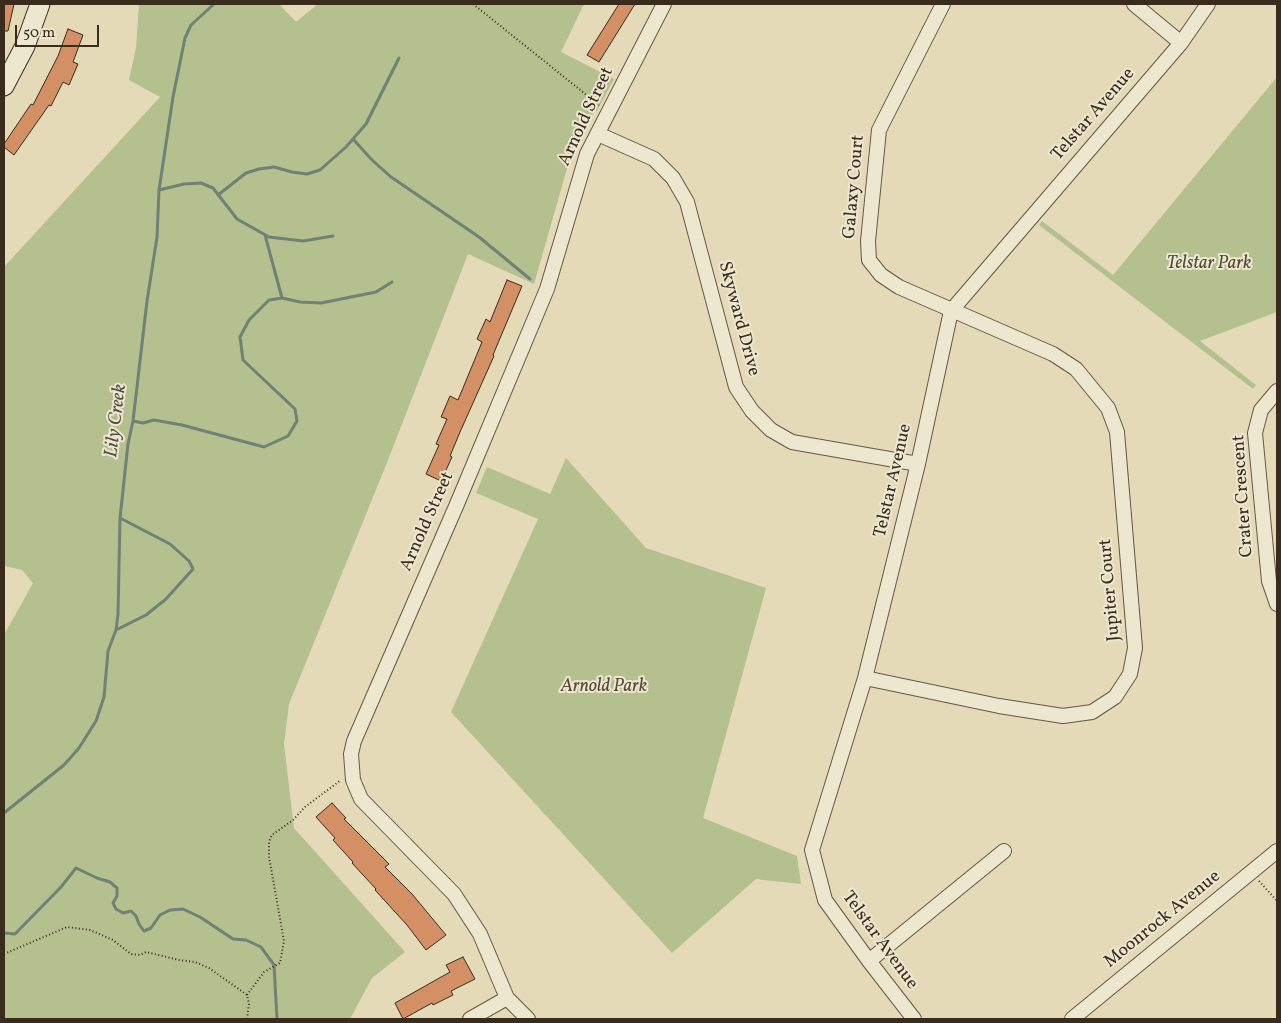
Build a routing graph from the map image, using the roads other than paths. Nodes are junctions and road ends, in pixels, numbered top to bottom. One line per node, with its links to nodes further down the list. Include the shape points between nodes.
1 (40, 4): 7 (street, via 25,46)
2 (664, 4): 8 (street, Arnold Street)
3 (943, 4): 9 (street, Galaxy Court, via 879,130 868,241 869,260 881,275 899,287)
4 (1134, 4): 6 (street)
5 (1208, 4): 6 (street, Telstar Avenue)
6 (1181, 43): 9 (street, Telstar Avenue)
7 (4, 86)
8 (598, 134): 11 (street, Skyward Drive, via 654,159 673,178 687,202 736,387 752,411 771,430 792,442); 17 (street, Arnold Street, via 582,168 547,289 351,754 352,773 361,799 454,894 480,934)
9 (951, 310): 11 (street, Telstar Avenue); 13 (street, Jupiter Court, via 1053,354 1076,369 1108,408 1117,432 1135,648 1130,674 1115,697 1092,712 1063,716)
10 (1277, 391): 12 (street, Crater Crescent, via 1261,410 1255,433 1269,581)
11 (918, 464): 13 (street, Telstar Avenue)
12 (1277, 604)
13 (865, 678): 16 (street, Telstar Avenue, via 812,850 826,900)
14 (1004, 851): 16 (street)
15 (1277, 851): 21 (street, Moonrock Avenue)
16 (869, 961): 20 (street, Telstar Avenue)
17 (508, 998): 18 (street); 19 (street, Arnold Street)
18 (470, 1019)
19 (528, 1019)
20 (914, 1019)
21 (1072, 1019)

